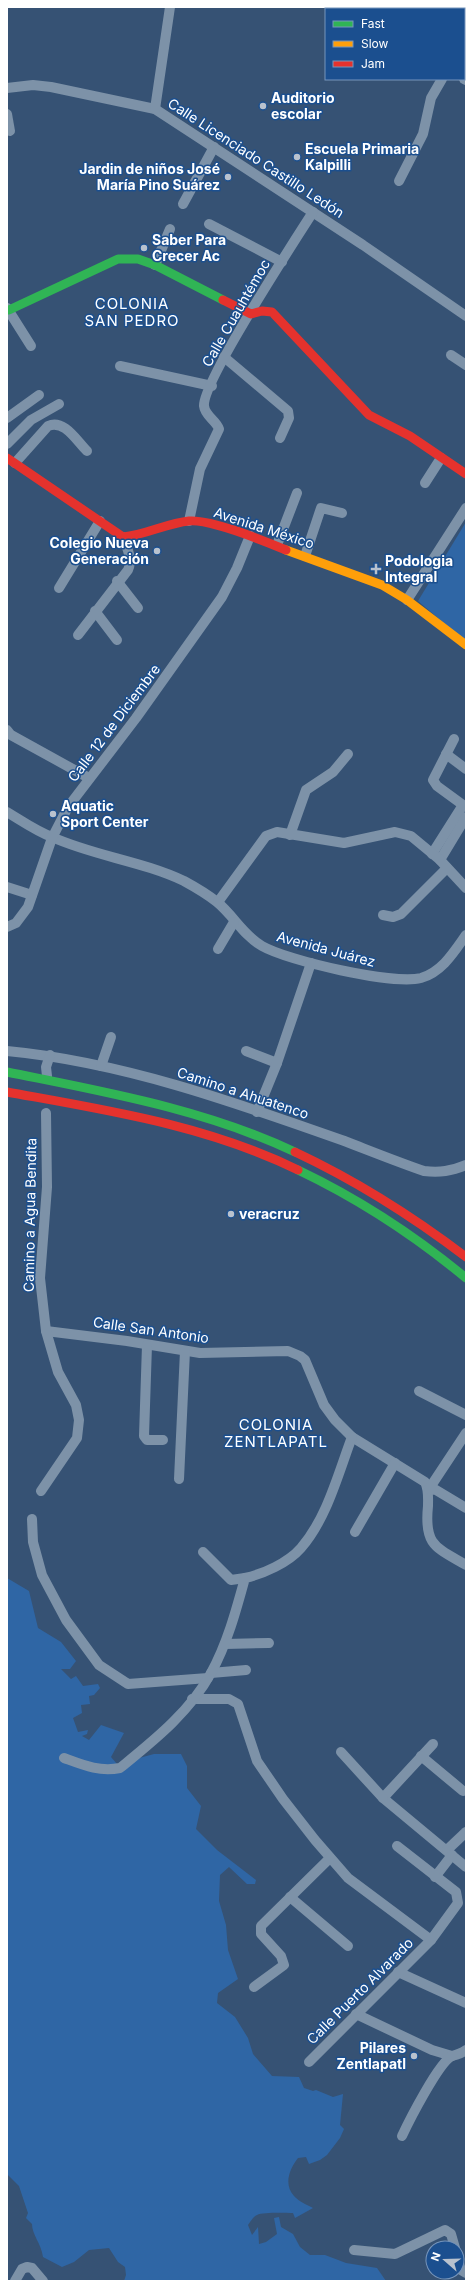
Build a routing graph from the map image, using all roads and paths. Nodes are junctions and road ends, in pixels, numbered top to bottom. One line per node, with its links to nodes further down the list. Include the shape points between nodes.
1 (170, 7): 4 (street)
2 (441, 80): 8 (street, via 431,98 423,134)
3 (7, 88): 4 (street, Calle Licenciado Castillo Ledón, via 33,85 51,87)
4 (155, 109): 7 (street, Calle Licenciado Castillo Ledón)
5 (7, 114): 6 (street)
6 (10, 131)
7 (214, 147): 9 (street); 10 (street, Calle Licenciado Castillo Ledón)
8 (400, 181)
9 (183, 204)
10 (313, 212): 13 (street, Calle Cuauhtémoc); 17 (street, Calle Licenciado Castillo Ledón)
11 (209, 224): 13 (street)
12 (170, 229): 14 (street)
13 (282, 262): 16 (street, Calle Cuauhtémoc)
14 (155, 265): 15 (main road, via 138,259 118,259); 16 (main road)
15 (8, 309): 18 (street)
16 (251, 314): 20 (street, Calle Cuauhtémoc); 30 (main road, via 272,312 369,415 410,436)
17 (466, 316)
18 (31, 346)
19 (451, 355): 21 (street)
20 (224, 357): 23 (street, Calle Cuauhtémoc); 27 (street, via 288,410 289,418)
21 (466, 365)
22 (120, 366): 23 (street)
23 (212, 386): 38 (street, Calle Cuauhtémoc, via 204,406 219,429 198,475)
24 (39, 395): 26 (street)
25 (59, 404): 28 (street, via 30,420)
26 (7, 418)
27 (280, 438)
28 (7, 444)
29 (87, 451): 31 (street, via 63,426 54,424 48,426)
30 (441, 458): 32 (main road); 33 (street)
31 (11, 460): 37 (main road)
32 (466, 474)
33 (425, 483)
34 (297, 493): 41 (street)
35 (466, 508): 45 (street)
36 (342, 514): 42 (street, via 321,508)
37 (100, 521): 40 (main road); 44 (street)
38 (189, 521): 39 (main road, Avenida México); 40 (main road, Avenida México)
39 (250, 536): 41 (main road, Avenida México); 56 (street, Calle 12 de Diciembre, via 222,597 136,718)
40 (123, 537): 43 (street, via 130,564)
41 (277, 546): 42 (main road, Avenida México)
42 (305, 556): 45 (main road, Avenida México, via 382,585)
43 (117, 581): 46 (street); 47 (street)
44 (59, 588)
45 (407, 600): 50 (main road, Avenida México)
46 (138, 608)
47 (95, 611): 48 (street); 49 (street)
48 (78, 635)
49 (117, 640)
50 (466, 645)
51 (7, 730): 56 (street, via 10,735)
52 (454, 739): 54 (street)
53 (348, 754): 59 (street, via 333,772 306,790)
54 (446, 754): 55 (street); 61 (street, via 434,775 434,783 463,805)
55 (466, 769)
56 (89, 778): 60 (street, Calle 12 de Diciembre, via 68,807)
57 (7, 812): 60 (street, Avenida Juárez)
58 (466, 817): 61 (street)
59 (290, 835): 61 (street, via 344,843 395,832 411,836); 65 (street, via 276,832 266,836)
60 (52, 838): 64 (street, Calle 12 de Diciembre); 65 (street, Avenida Juárez, via 182,881)
61 (439, 860): 63 (street); 66 (street, via 401,914 393,917)
62 (7, 887): 64 (street)
63 (466, 888)
64 (32, 895): 68 (street, Calle 12 de Diciembre, via 23,916)
65 (218, 902): 67 (street, Avenida Juárez)
66 (382, 915)
67 (234, 922): 70 (street); 71 (street, Avenida Juárez, via 249,938 263,947)
68 (7, 927)
69 (466, 936): 71 (street, Avenida Juárez, via 450,958 421,978 386,978)
70 (218, 948)
71 (311, 963): 76 (street)
72 (111, 1037): 77 (street)
73 (7, 1051): 75 (street, Camino a Ahuatenco)
74 (246, 1051): 76 (street)
75 (50, 1055): 77 (street, Camino a Ahuatenco); 79 (street)
76 (277, 1063): 81 (street)
77 (101, 1066): 81 (street, Camino a Ahuatenco, via 167,1083)
78 (7, 1072): 84 (main road, via 166,1106 276,1142 325,1165 384,1198)
79 (44, 1073)
80 (9, 1097): 85 (main road, via 168,1123 270,1156 352,1196 401,1226)
81 (257, 1112): 83 (street, Camino a Ahuatenco, via 424,1171 450,1171)
82 (46, 1113): 86 (street, Camino a Agua Bendita, via 47,1187 40,1278)
83 (466, 1165)
84 (466, 1257)
85 (466, 1278)
86 (46, 1331): 87 (street, Calle San Antonio); 97 (street, Camino a Agua Bendita, via 58,1372 76,1405 79,1420 77,1438)
87 (147, 1345): 88 (street, Calle San Antonio); 93 (street, via 144,1436 148,1440)
88 (185, 1352): 92 (street, Calle San Antonio, via 288,1351 300,1356 308,1364 324,1405); 95 (street)
89 (419, 1391): 90 (street)
90 (466, 1415)
91 (466, 1433): 96 (street)
92 (352, 1437): 94 (street, Calle San Antonio); 103 (street, via 321,1515 300,1550 268,1570)
93 (164, 1440)
94 (395, 1463): 96 (street, Calle San Antonio, via 419,1477); 100 (street)
95 (179, 1479)
96 (429, 1489): 98 (street, via 436,1490); 102 (street, via 426,1519 428,1536 433,1545)
97 (41, 1491)
98 (466, 1508)
99 (32, 1519): 107 (street, via 33,1542 42,1575 66,1620 99,1665 128,1684)
100 (356, 1532)
101 (202, 1552): 103 (street, via 231,1580)
102 (466, 1565)
103 (245, 1578): 105 (street)
104 (269, 1643): 105 (street)
105 (225, 1644): 107 (street)
106 (246, 1670): 107 (street)
107 (209, 1675): 108 (street)
108 (192, 1700): 112 (street, via 174,1721 120,1768 91,1768); 118 (street, Calle Puerto Alvarado, via 229,1699 238,1704 257,1761 295,1816)
109 (432, 1744): 111 (street)
110 (341, 1752): 114 (street)
111 (422, 1756): 113 (street); 114 (street)
112 (64, 1758)
113 (462, 1791)
114 (386, 1794): 117 (street)
115 (466, 1832): 117 (street)
116 (397, 1846): 120 (street)
117 (449, 1853): 119 (street); 120 (street)
118 (330, 1858): 121 (street); 122 (street, Calle Puerto Alvarado, via 348,1878)
119 (466, 1867)
120 (435, 1877): 122 (street, Calle Puerto Alvarado, via 456,1892 459,1898 456,1908)
121 (290, 1897): 123 (street); 125 (street, via 260,1929 261,1934 281,1956 284,1965)
122 (430, 1940): 124 (street, Calle Puerto Alvarado)
123 (348, 1946)
124 (398, 1972): 126 (street); 127 (street, Calle Puerto Alvarado)
125 (254, 1988)
126 (466, 2003)
127 (356, 2014): 129 (street, via 432,2050); 130 (street, Calle Puerto Alvarado)
128 (466, 2050): 129 (street)
129 (452, 2056): 131 (street, via 429,2087)
130 (309, 2062)
131 (402, 2136)
132 (453, 2240): 133 (street, via 451,2234 445,2230 395,2254)
133 (354, 2250)
134 (15, 2281): 135 (street, via 22,2269 27,2267 32,2268)
135 (43, 2281)

